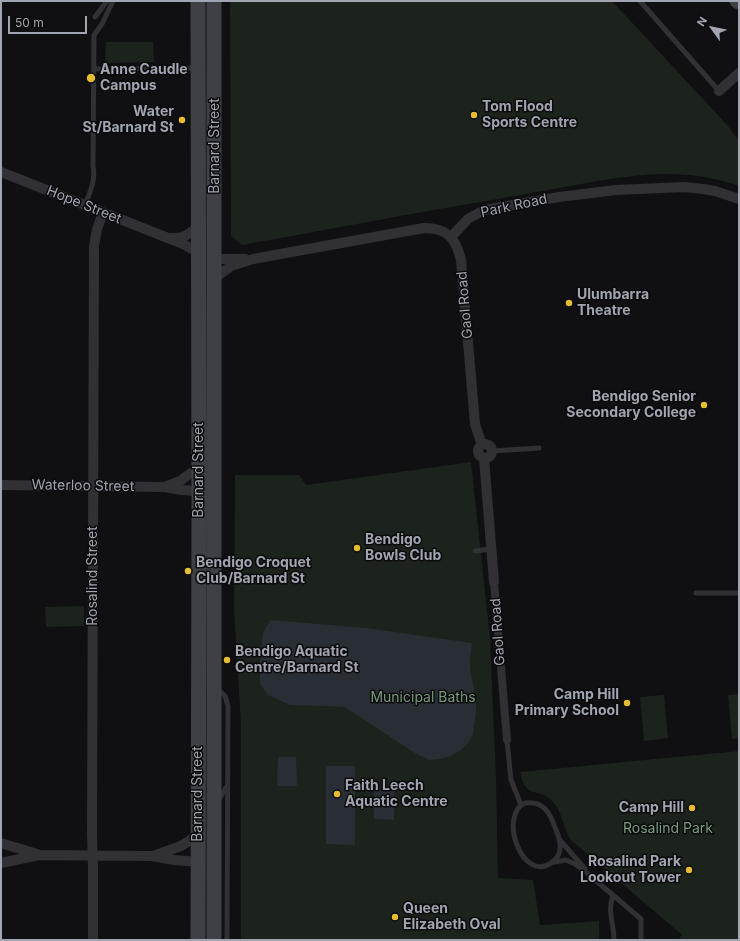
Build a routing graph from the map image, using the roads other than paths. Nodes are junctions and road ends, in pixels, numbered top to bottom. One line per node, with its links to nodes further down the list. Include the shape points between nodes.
1 (106, 1): 6 (lane)
2 (113, 1): 9 (lane, via 94,35)
3 (198, 1): 8 (main road, Barnard Street)
4 (214, 1): 7 (main road, Barnard Street)
5 (640, 1): 11 (lane)
6 (95, 17)
7 (214, 28): 8 (main road, via 207,43 207,58); 20 (main road, Barnard Street)
8 (197, 68): 9 (lane); 16 (main road, Barnard Street)
9 (94, 69): 14 (lane, via 95,173)
10 (739, 72): 11 (street)
11 (719, 91)
12 (1, 172): 14 (street, Hope Street)
13 (739, 199): 17 (street, Park Road, via 709,190 684,188 616,190 559,197 484,210 468,219)
14 (85, 205): 15 (street, Hope Street)
15 (103, 213): 18 (street, Hope Street); 31 (street, Rosalind Street, via 94,246)
16 (198, 226): 18 (street, Hope Street, via 181,238); 19 (main road, Barnard Street)
17 (451, 237): 21 (street, via 440,230 424,228); 25 (street, Gaol Road, via 460,260 475,424)
18 (167, 238): 19 (street, Hope Street)
19 (199, 253): 23 (main road, Barnard Street)
20 (215, 259): 21 (street); 22 (main road, Barnard Street); 23 (main road, via 210,261 207,269 206,308)
21 (254, 259): 22 (street, via 231,266)
22 (215, 278): 24 (main road, Barnard Street)
23 (198, 368): 29 (main road, Barnard Street)
24 (215, 382): 33 (main road, via 208,412 207,484 203,490); 39 (main road, Barnard Street)
25 (482, 445): 27 (street, via 489,445); 28 (street, via 479,452)
26 (539, 448): 27 (lane)
27 (492, 451): 28 (street, via 490,457)
28 (484, 458): 34 (street, Gaol Road)
29 (199, 467): 32 (street, Waterloo Street, via 180,481); 33 (main road, Barnard Street)
30 (1, 485): 31 (street, Waterloo Street)
31 (93, 486): 32 (street, Waterloo Street); 51 (street, Rosalind Street)
32 (165, 487): 33 (street, Waterloo Street)
33 (199, 490): 42 (main road, Barnard Street)
34 (491, 549): 35 (lane); 36 (street, Gaol Road)
35 (475, 551)
36 (494, 582): 41 (street, Gaol Road)
37 (696, 593): 38 (lane)
38 (739, 593)
39 (214, 635): 40 (main road, Barnard Street); 42 (main road, via 206,644 204,712)
40 (215, 685): 43 (main road, Barnard Street); 44 (lane, via 225,696 228,706)
41 (507, 740): 45 (lane, Gaol Road, via 511,780)
42 (198, 742): 47 (main road, Barnard Street)
43 (214, 761): 46 (main road, Barnard Street); 53 (main road, via 207,791 206,854)
44 (228, 785): 46 (lane); 61 (lane)
45 (521, 805): 48 (lane, via 536,803 546,809); 55 (lane, via 513,822 522,854 526,861 533,865 545,866)
46 (214, 808): 60 (main road, Barnard Street)
47 (198, 835): 52 (street, via 171,850); 53 (main road, Barnard Street)
48 (559, 838): 55 (lane, via 560,850); 56 (lane)
49 (1, 843): 50 (street)
50 (39, 855): 51 (street); 54 (street)
51 (92, 855): 52 (street); 58 (street, Rosalind Street)
52 (151, 856): 53 (street)
53 (198, 862): 59 (main road, Barnard Street)
54 (1, 863)
55 (552, 863): 56 (lane, via 568,861)
56 (587, 873): 57 (lane)
57 (613, 895): 62 (lane, via 610,914); 63 (lane, via 641,919)
58 (93, 940)
59 (198, 940)
60 (214, 940)
61 (227, 940)
62 (614, 940)
63 (641, 940)

